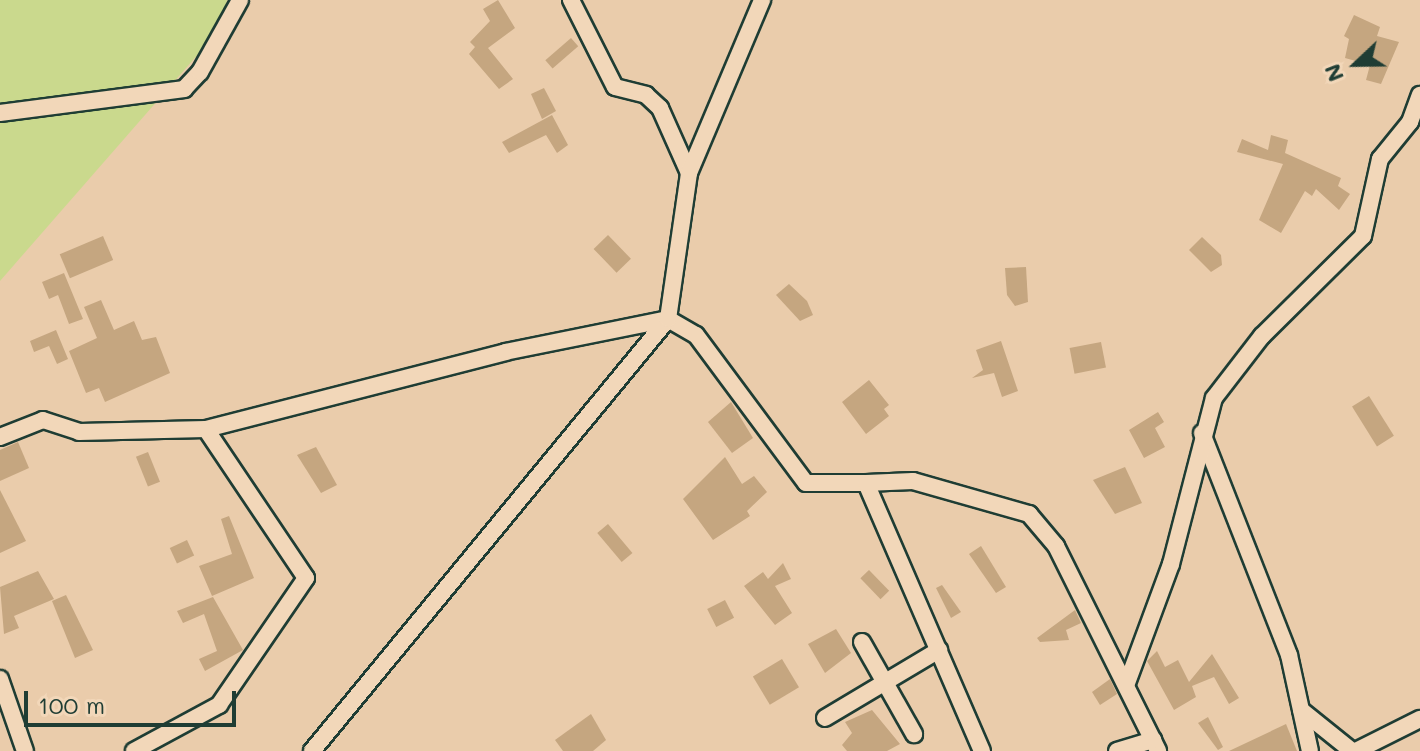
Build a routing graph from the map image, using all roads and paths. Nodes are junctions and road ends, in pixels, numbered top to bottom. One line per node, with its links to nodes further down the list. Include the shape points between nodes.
1 (240, 0): 5 (street, via 200,72 184,89)
2 (762, 0): 6 (street)
3 (579, 4): 6 (street, via 615,87 656,102)
4 (1420, 95): 9 (street, via 1410,122 1380,159 1363,236 1262,336 1214,398)
5 (0, 113)
6 (689, 173): 7 (street)
7 (668, 319): 8 (street, via 505,352); 11 (street, via 690,332 806,483); 24 (street)
8 (206, 429): 10 (street, via 79,432 43,420); 23 (street, via 306,578 219,705)
9 (1202, 433): 16 (street, via 1171,564); 17 (street, via 1289,655)
10 (0, 437)
11 (866, 483): 13 (street); 16 (street, via 913,481 1029,514 1056,546)
12 (862, 642): 15 (street)
13 (939, 650): 15 (street); 25 (street)
14 (0, 679): 22 (street)
15 (885, 682): 18 (street); 20 (street)
16 (1127, 683): 21 (street)
17 (1301, 710): 27 (street); 28 (street)
18 (825, 718)
19 (1420, 719): 28 (street)
20 (914, 734)
21 (1155, 745): 26 (street)
22 (25, 751)
23 (134, 751)
24 (312, 751)
25 (982, 751)
26 (1117, 751)
27 (1310, 751)
28 (1354, 751)

